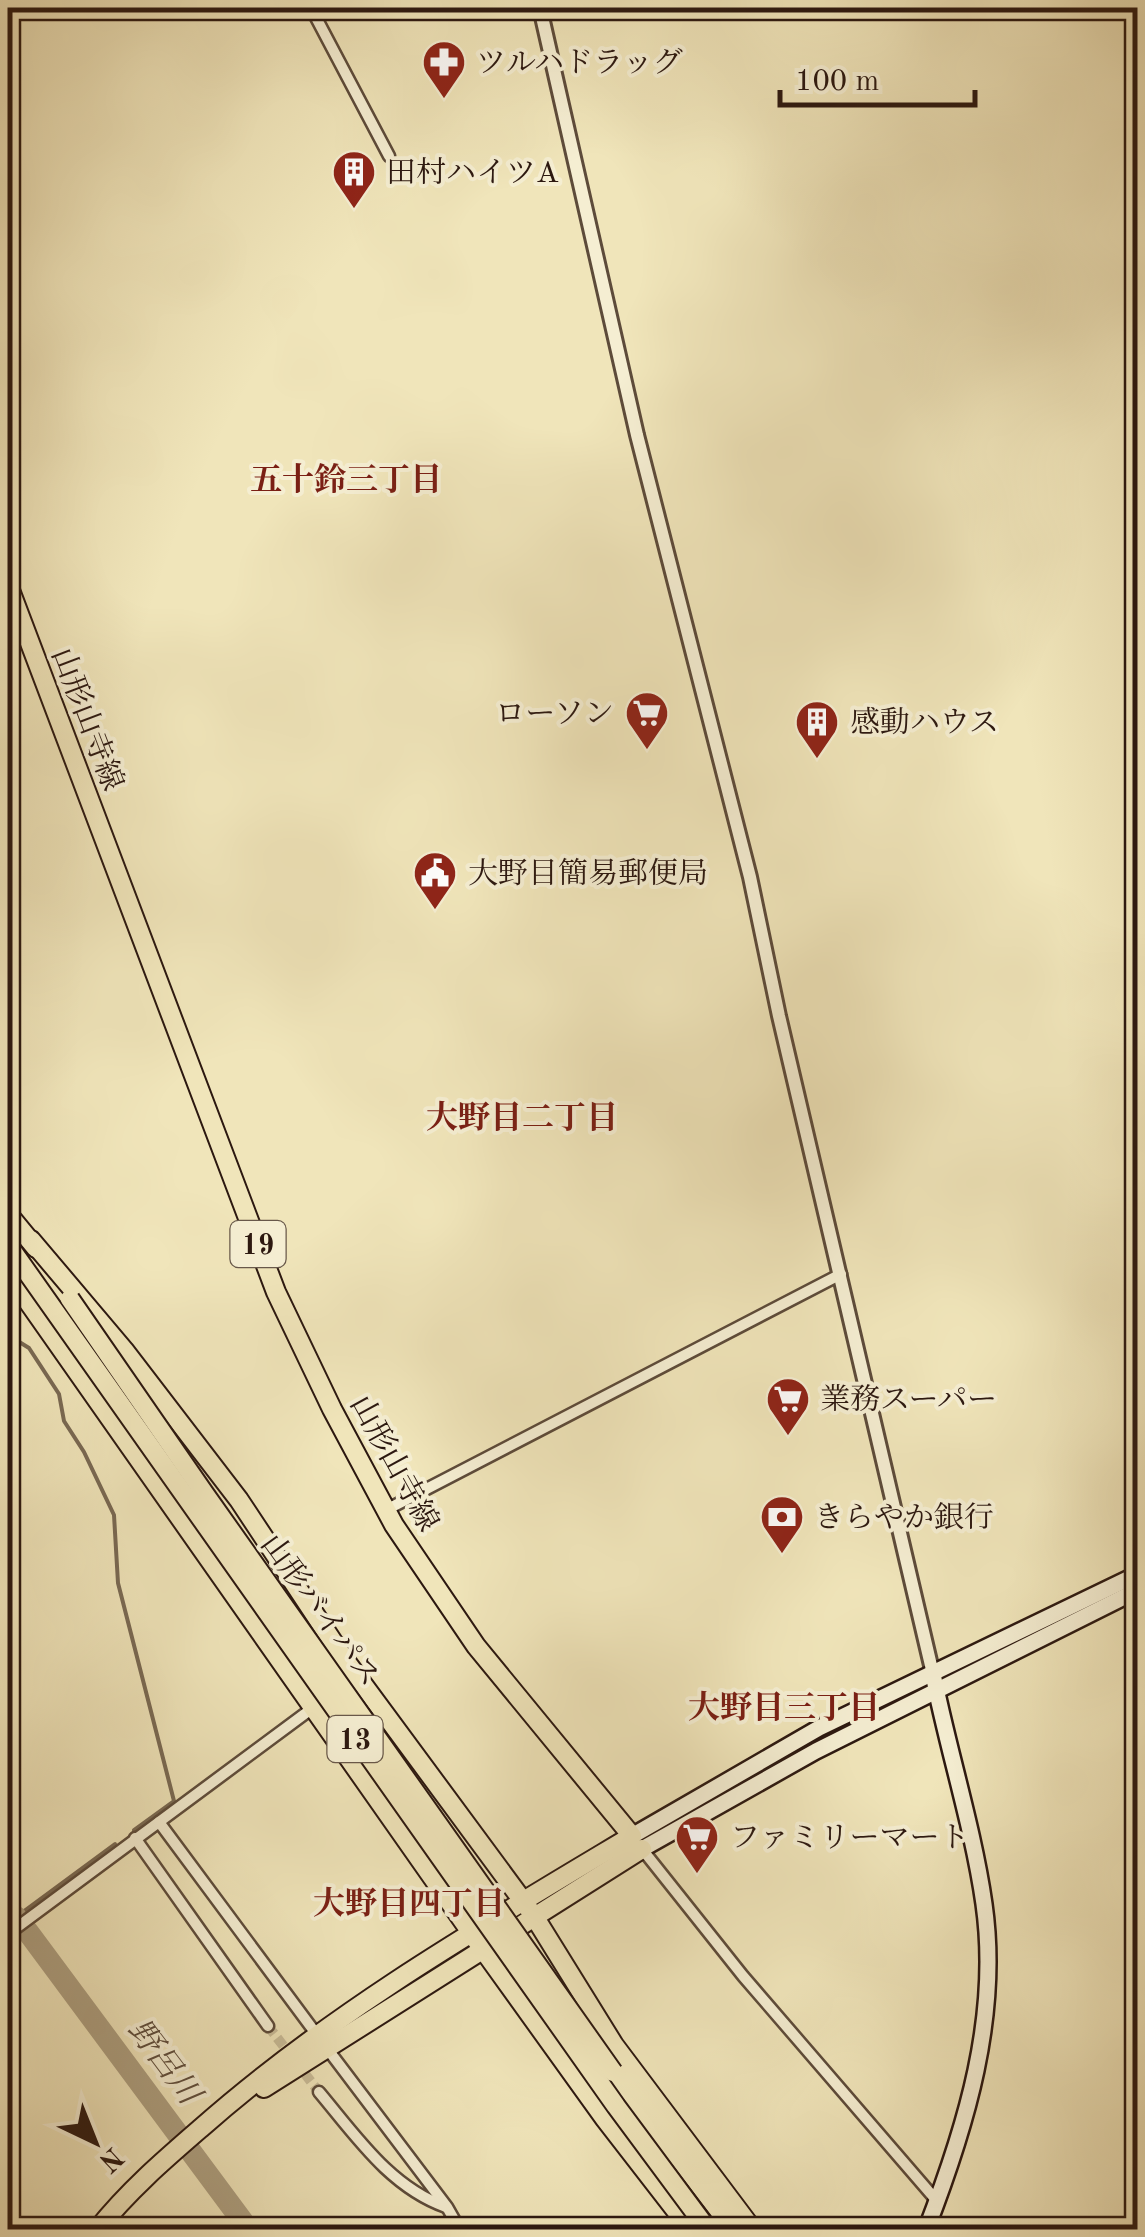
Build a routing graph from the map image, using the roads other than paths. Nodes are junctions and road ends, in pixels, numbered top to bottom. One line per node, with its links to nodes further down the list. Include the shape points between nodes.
1 (311, 8): 3 (street)
2 (540, 8): 9 (street)
3 (390, 156)
4 (8, 586): 10 (main road, 山形山寺線 / 19, via 276,1292)
5 (8, 1214): 6 (main road, 山形バイパス / 13)
6 (31, 1240): 19 (main road, via 239,1500 345,1660); 31 (main road, 山形バイパス / 13, bridge, via 614,2072)
7 (8, 1245): 30 (main road, 山形バイパス / 13, bridge)
8 (8, 1273): 15 (main road)
9 (841, 1274): 10 (street); 14 (street)
10 (386, 1510): 18 (main road, 山形山寺線 / 19, via 476,1646)
11 (1138, 1574): 14 (main road)
12 (1132, 1593): 13 (street); 14 (main road)
13 (1138, 1618)
14 (934, 1682): 18 (main road, via 819,1728); 25 (main road, via 984,1904 988,1960 978,2069)
15 (314, 1707): 16 (street); 21 (main road)
16 (159, 1822): 17 (street); 23 (street)
17 (135, 1838): 20 (street); 22 (street)
18 (637, 1842): 19 (main road); 25 (street)
19 (529, 1908): 21 (main road); 32 (main road, via 614,2045)
20 (8, 1934)
21 (477, 1941): 23 (main road); 29 (main road)
22 (268, 2026)
23 (322, 2041): 26 (street); 27 (main road, via 249,2085 166,2157)
24 (319, 2092): 26 (street, via 386,2170)
25 (938, 2201): 33 (main road)
26 (447, 2207): 28 (street)
27 (97, 2230)
28 (460, 2230)
29 (691, 2230)
30 (708, 2230)
31 (734, 2230)
32 (753, 2230)
33 (926, 2230)

